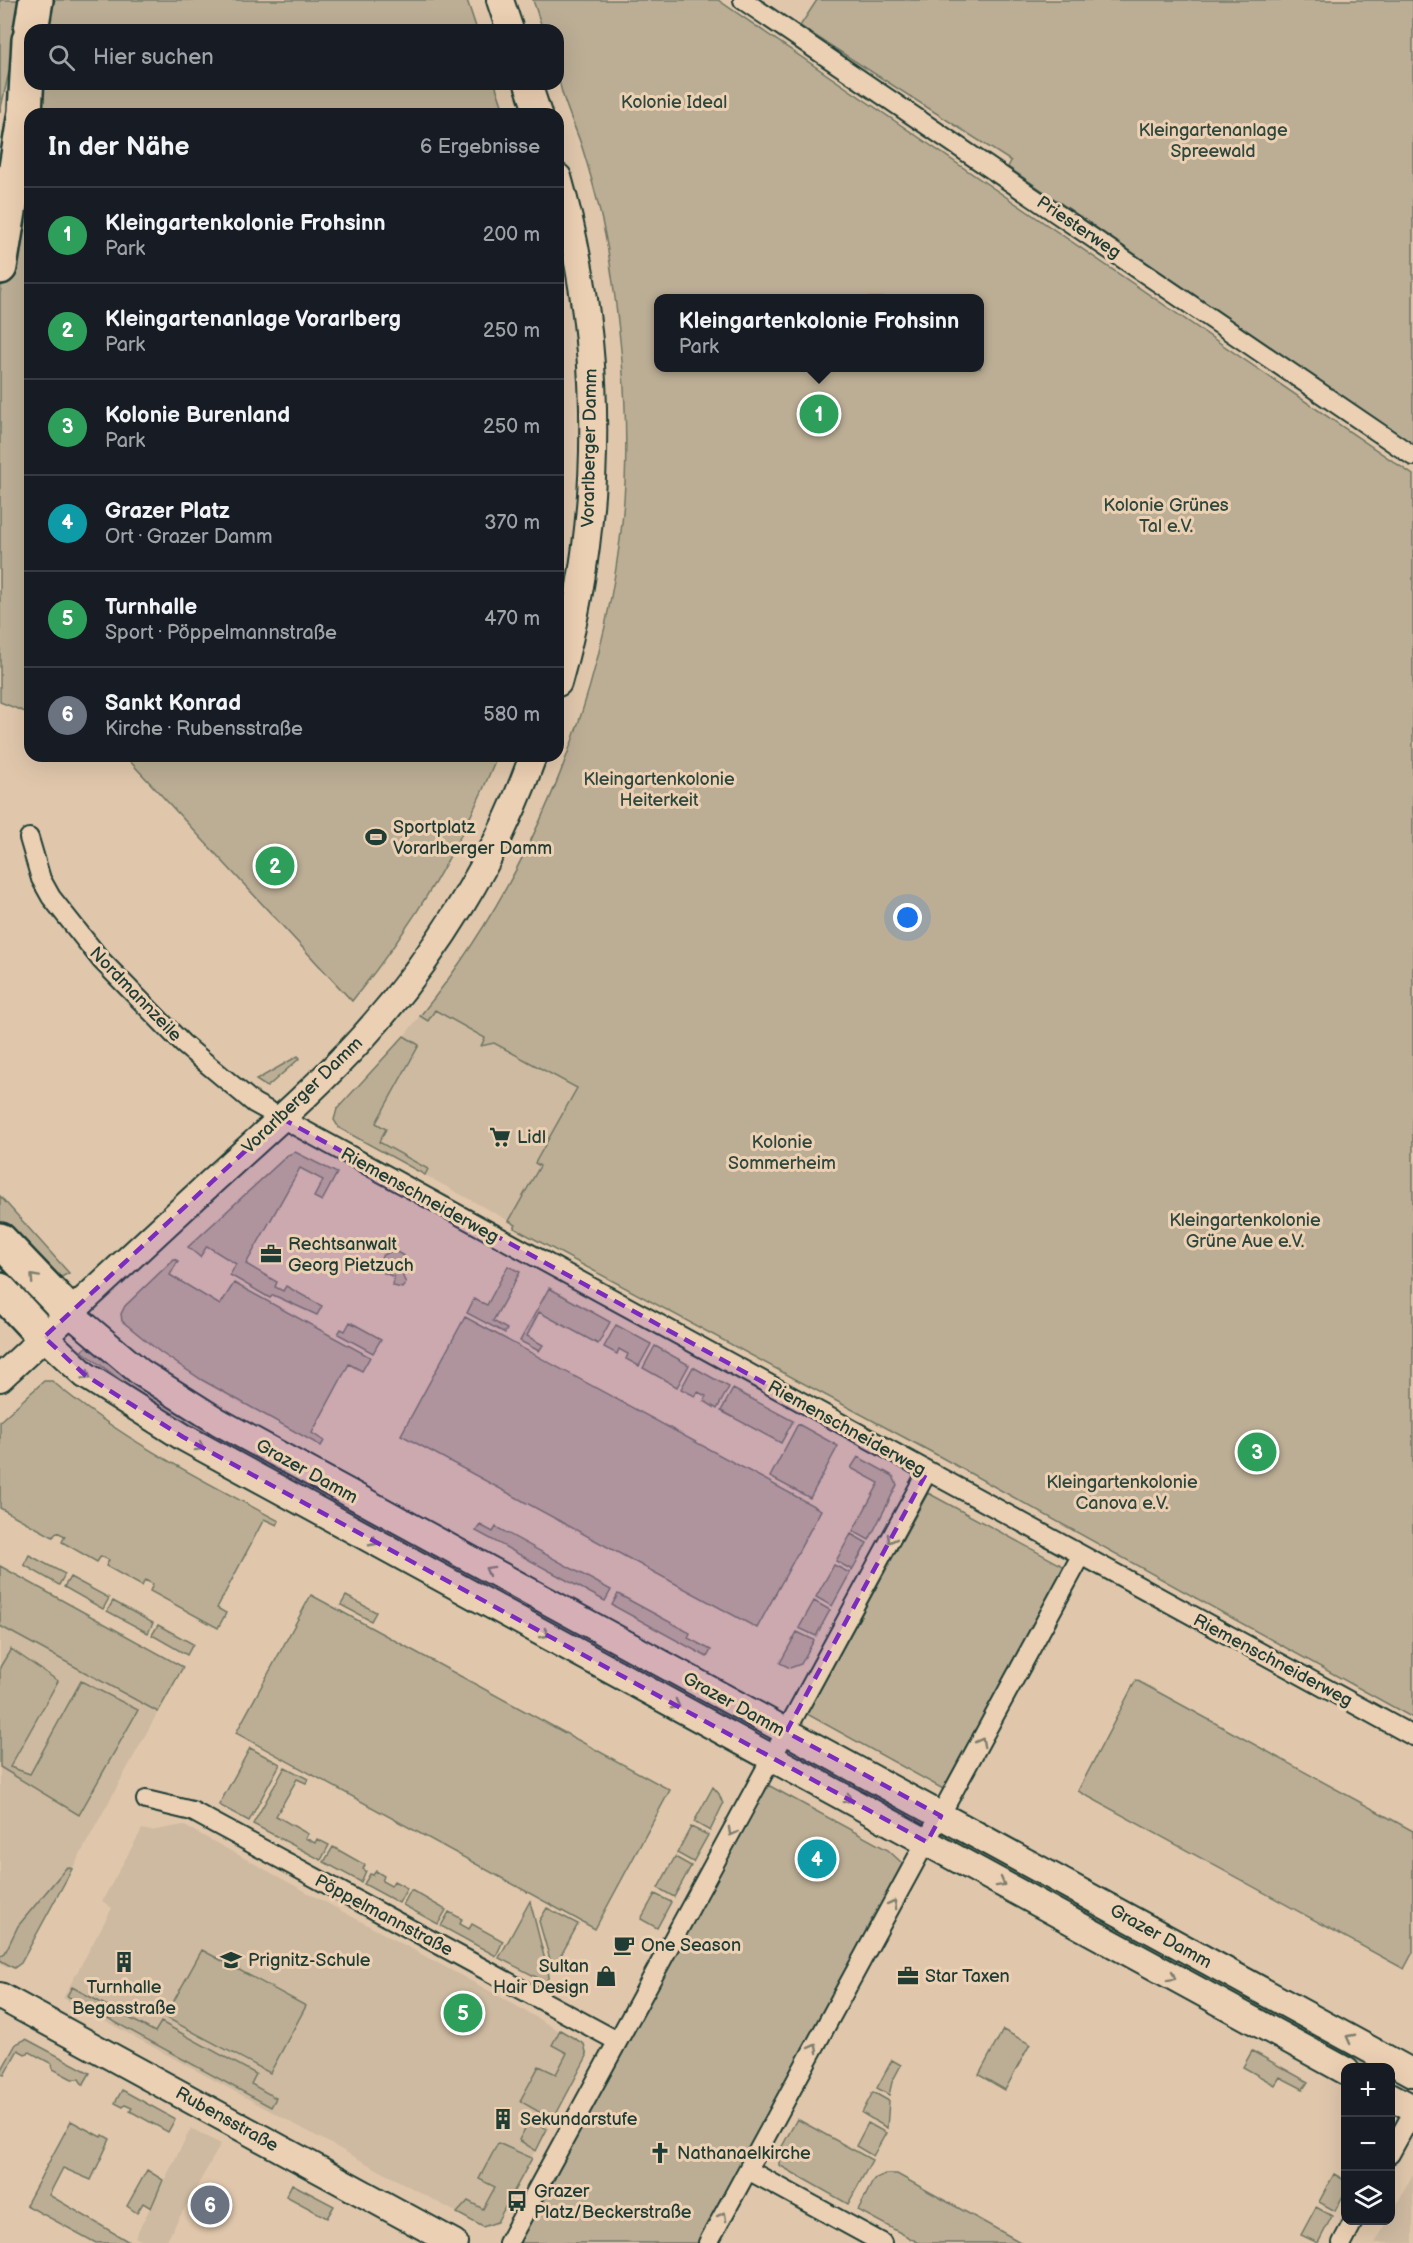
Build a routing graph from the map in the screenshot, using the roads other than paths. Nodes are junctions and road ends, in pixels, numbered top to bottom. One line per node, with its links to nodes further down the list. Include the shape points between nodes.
1 (36, 0): 4 (highway)
2 (500, 0): 5 (main road)
3 (743, 0): 15 (street, Priesterweg)
4 (32, 24)
5 (508, 24)
6 (24, 60): 12 (highway)
7 (26, 90): 9 (highway)
8 (530, 90): 10 (main road)
9 (25, 108)
10 (536, 108)
11 (24, 118): 14 (highway)
12 (0, 160)
13 (564, 201): 16 (main road, Vorarlberger Damm, via 584,298 594,410 587,542)
14 (0, 267)
15 (1413, 456)
16 (564, 659)
17 (531, 762): 19 (main road, Vorarlberger Damm, via 482,867 416,971 363,1037)
18 (29, 838): 19 (street, Nordmannzeile, via 41,879 51,897 116,977 238,1092)
19 (281, 1118): 22 (main road, Vorarlberger Damm); 25 (street, Riemenschneiderweg)
20 (0, 1240): 22 (highway, one-way to 20)
21 (0, 1290): 23 (highway)
22 (70, 1313): 23 (main road, Vorarlberger Damm); 26 (main road, Grazer Damm, via 118,1356 167,1391)
23 (44, 1337): 24 (main road, Vorarlberger Damm); 27 (main road, Grazer Damm, one-way to 27, via 77,1369 141,1412)
24 (0, 1378)
25 (927, 1472): 28 (street, Riemenschneiderweg); 29 (street, one-way to 29)
26 (314, 1475): 27 (main road); 29 (main road, Grazer Damm, one-way to 26)
27 (300, 1502): 31 (main road, Grazer Damm, one-way to 31)
28 (1081, 1556): 30 (street, Riemenschneiderweg); 33 (street, one-way to 28)
29 (786, 1732): 31 (street); 33 (main road, Grazer Damm)
30 (1413, 1736)
31 (772, 1758): 34 (main road, Grazer Damm, one-way to 34); 36 (street, one-way to 36)
32 (146, 1800): 36 (street, Pöppelmannstraße, via 192,1811)
33 (941, 1816): 34 (street); 38 (main road, Grazer Damm, one-way to 33)
34 (927, 1842): 37 (main road, Grazer Damm, one-way to 37); 43 (street, one-way to 34)
35 (2, 2002): 45 (main road, Rubensstraße)
36 (617, 2041): 46 (street)
37 (1341, 2068)
38 (1413, 2073)
39 (1395, 2099): 40 (main road)
40 (1413, 2108)
41 (1413, 2112): 42 (street)
42 (1395, 2145)
43 (748, 2170): 47 (street, one-way to 43); 48 (street)
44 (1351, 2225): 49 (street)
45 (454, 2243)
46 (508, 2243)
47 (708, 2243)
48 (882, 2243)
49 (1342, 2243)

